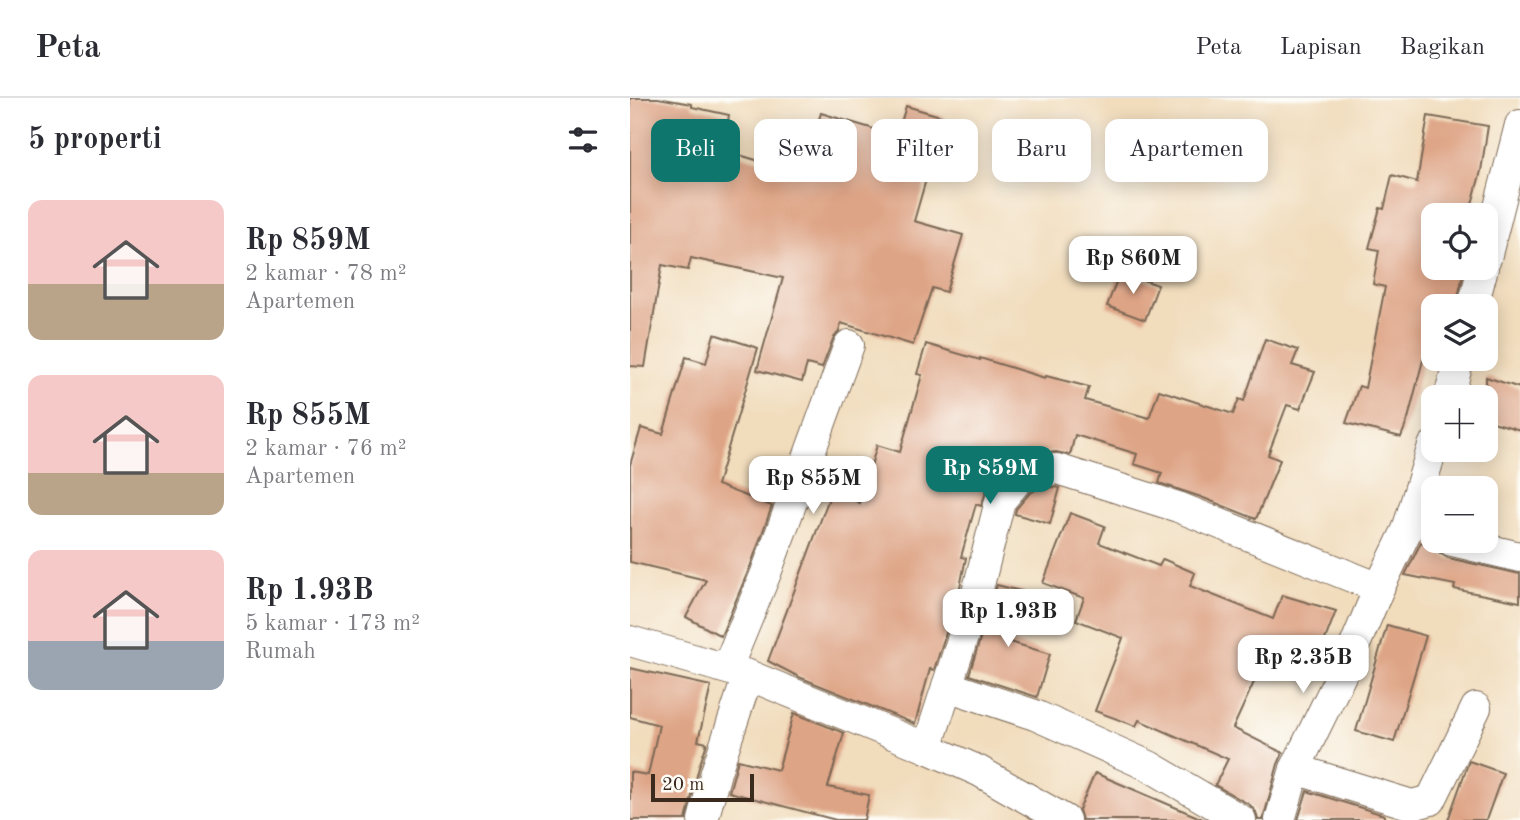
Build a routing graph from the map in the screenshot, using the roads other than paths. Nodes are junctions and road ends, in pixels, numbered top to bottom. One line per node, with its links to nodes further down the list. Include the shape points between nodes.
1 (1520, 125): 2 (street)
2 (1512, 190): 3 (street)
3 (1498, 227)
4 (849, 345): 11 (street, via 766,573)
5 (1431, 462): 6 (street)
6 (1420, 533): 9 (street)
7 (1498, 552): 8 (street)
8 (1520, 558)
9 (1379, 588): 12 (street, via 1178,507 1057,470 1032,471 1000,501); 15 (street)
10 (630, 640): 11 (street)
11 (737, 671): 14 (street); 16 (street)
12 (947, 686): 14 (street); 18 (street, via 1035,715 1149,766)
13 (1476, 708): 15 (street, via 1431,800 1412,805)
14 (927, 748): 17 (street, via 979,771)
15 (1295, 769): 19 (street)
16 (703, 820)
17 (1065, 820)
18 (1241, 820)
19 (1280, 820)

